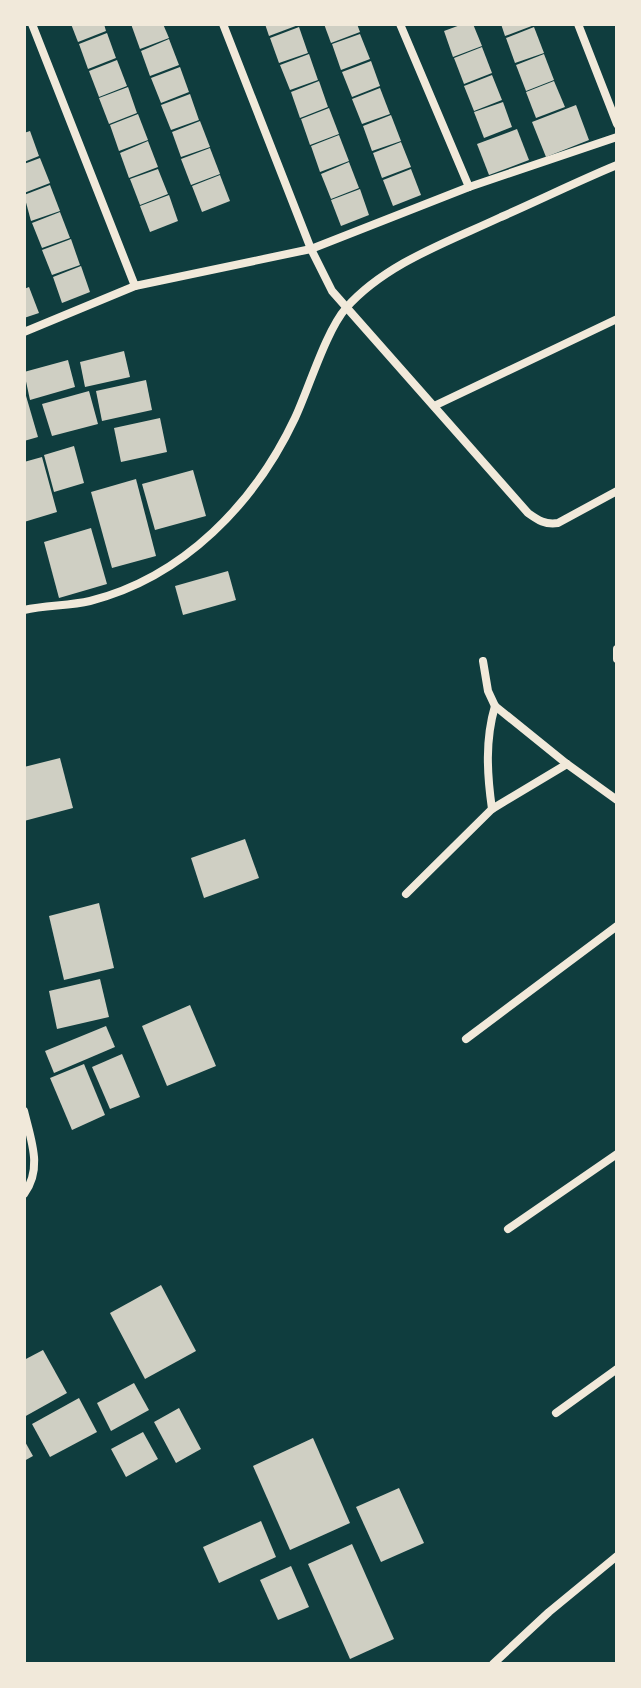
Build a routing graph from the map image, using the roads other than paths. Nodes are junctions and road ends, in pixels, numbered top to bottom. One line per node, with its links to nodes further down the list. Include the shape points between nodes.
1 (32, 24): 10 (street)
2 (223, 24): 9 (street)
3 (400, 24): 8 (street)
4 (578, 24): 5 (street)
5 (617, 124)
6 (617, 137): 8 (street)
7 (617, 165): 11 (street, via 421,254)
8 (469, 187): 9 (street)
9 (311, 249): 10 (street); 11 (street, via 324,279)
10 (135, 286): 13 (street)
11 (346, 308): 14 (street); 16 (street, via 288,433 234,514 164,569 127,587 89,601)
12 (617, 319): 14 (street)
13 (24, 332)
14 (434, 406): 15 (street, via 540,521 558,523)
15 (617, 491)
16 (24, 610)
17 (617, 649): 18 (street)
18 (617, 659)
19 (483, 661): 20 (street)
20 (495, 706): 21 (street); 23 (street, via 488,738)
21 (567, 764): 22 (street); 23 (street)
22 (617, 800)
23 (492, 809): 24 (street)
24 (406, 894)
25 (617, 926): 26 (street)
26 (466, 1039)
27 (24, 1111): 29 (street, via 35,1156 32,1181)
28 (617, 1154): 30 (street)
29 (24, 1194)
30 (508, 1229)
31 (617, 1369): 32 (street)
32 (556, 1413)
33 (617, 1556): 34 (street)
34 (493, 1664)

